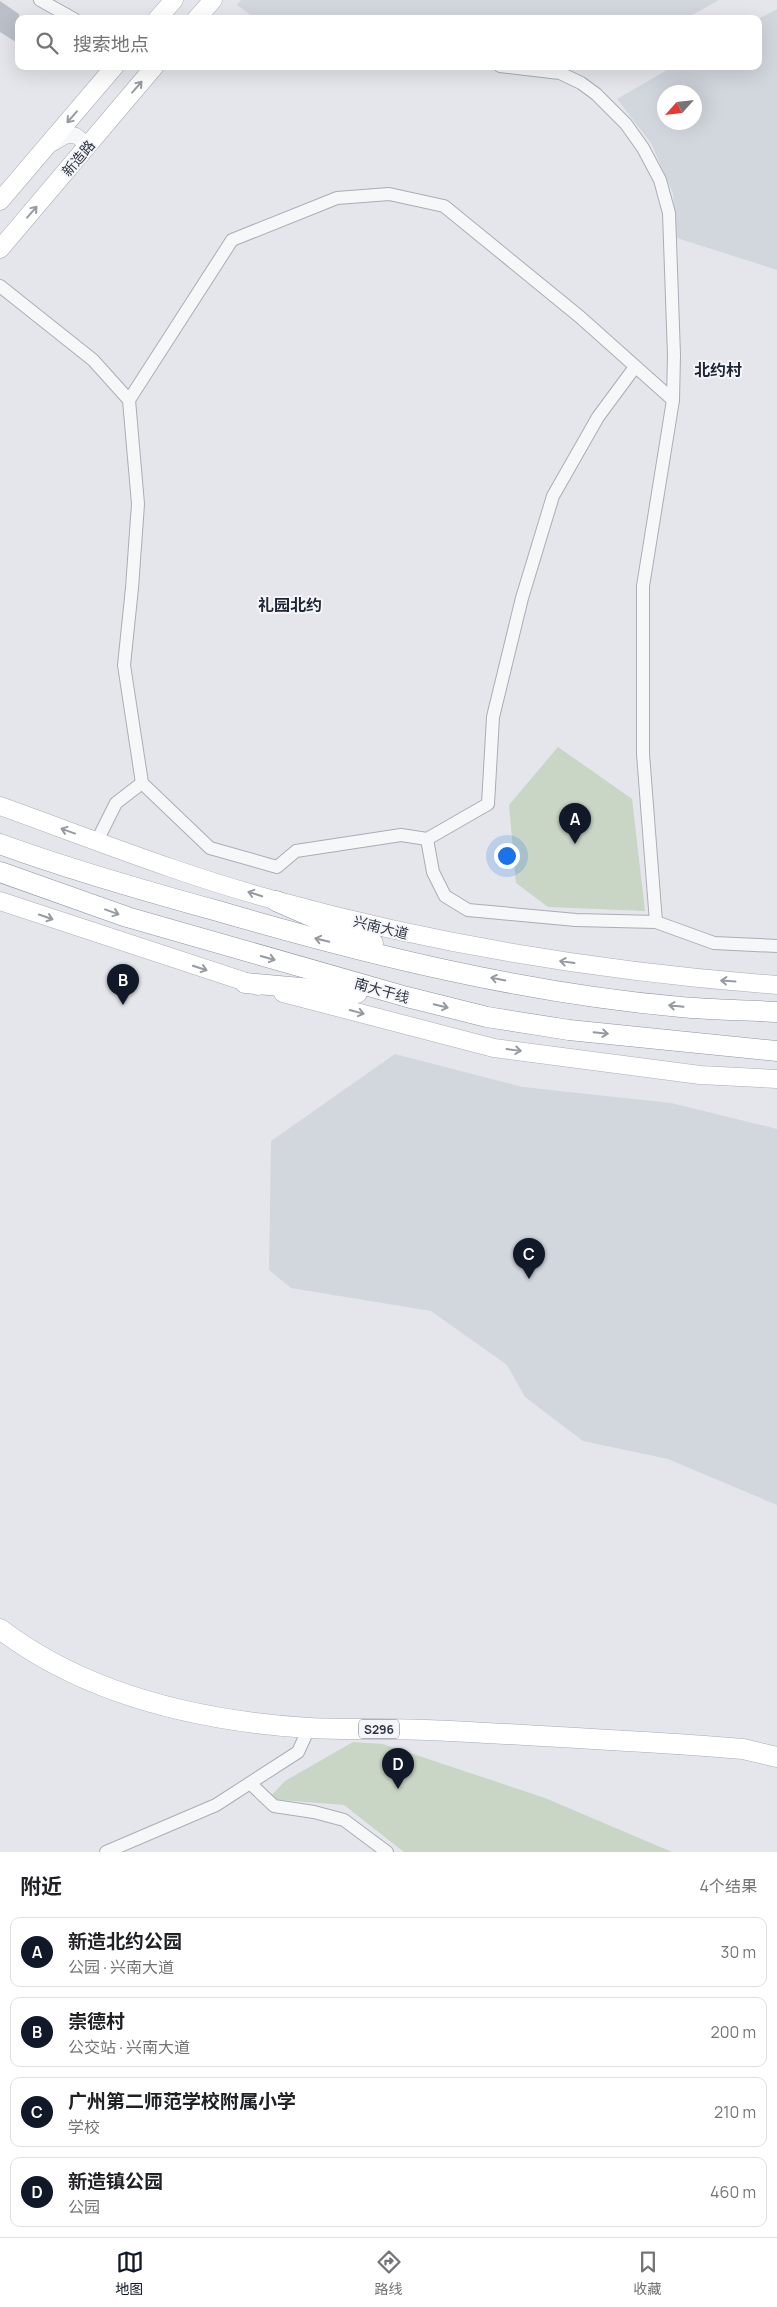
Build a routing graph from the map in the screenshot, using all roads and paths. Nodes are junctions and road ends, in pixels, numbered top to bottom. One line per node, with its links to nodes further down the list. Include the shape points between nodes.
1 (40, 0): 4 (street)
2 (174, 0): 5 (main road)
3 (213, 0): 6 (main road)
4 (67, 15)
5 (161, 15)
6 (200, 15)
7 (112, 70): 10 (main road, one-way to 10)
8 (152, 70): 11 (main road, 新造路, one-way to 8)
9 (530, 70): 17 (street, via 560,74 581,83 626,124 656,170 669,213)
10 (47, 146): 11 (street, via 75,135 84,142); 12 (main road)
11 (83, 152): 13 (main road, 新造路, one-way to 11)
12 (0, 201)
13 (0, 248)
14 (0, 286): 16 (street, via 93,360)
15 (635, 367): 16 (street, via 580,317 444,206 390,194 337,198 232,240); 17 (street); 20 (street, via 598,417 553,496 522,598 493,717 488,804)
16 (129, 400): 18 (street, via 138,504 124,665)
17 (673, 400): 26 (street, via 643,586 643,754)
18 (142, 783): 20 (street, via 210,848 277,867 296,851 401,834); 21 (street, via 116,803)
19 (0, 806): 21 (main road, 兴南大道, one-way to 19)
20 (427, 839): 26 (street, via 434,872 445,896 468,910 576,920)
21 (97, 841): 25 (main road, 兴南大道, one-way to 21)
22 (0, 844): 28 (main road, one-way to 22, via 293,933)
23 (0, 872): 31 (main road, 南大干线, one-way to 31, via 127,917)
24 (0, 901): 29 (main road, one-way to 29)
25 (276, 901): 28 (main road); 30 (main road, 兴南大道, one-way to 25, via 694,979 530,957 416,936)
26 (656, 922): 27 (street, via 714,943)
27 (777, 946)
28 (428, 966): 32 (main road, one-way to 28, via 681,1007 569,993)
29 (245, 983): 31 (main road); 34 (main road, one-way to 34, via 494,1048 700,1075)
30 (777, 985)
31 (407, 998): 33 (main road, 南大干线, one-way to 33, via 487,1017 569,1030)
32 (777, 1012)
33 (777, 1051)
34 (777, 1079)
35 (0, 1629): 36 (main road, S296, via 58,1666 137,1698 227,1719)
36 (309, 1728): 37 (main road, S296, via 424,1730 630,1741 743,1750); 38 (street, via 298,1752)
37 (777, 1757)
38 (251, 1784): 39 (street, via 216,1805); 40 (street, via 274,1806 344,1820)
39 (106, 1852)
40 (387, 1852)

